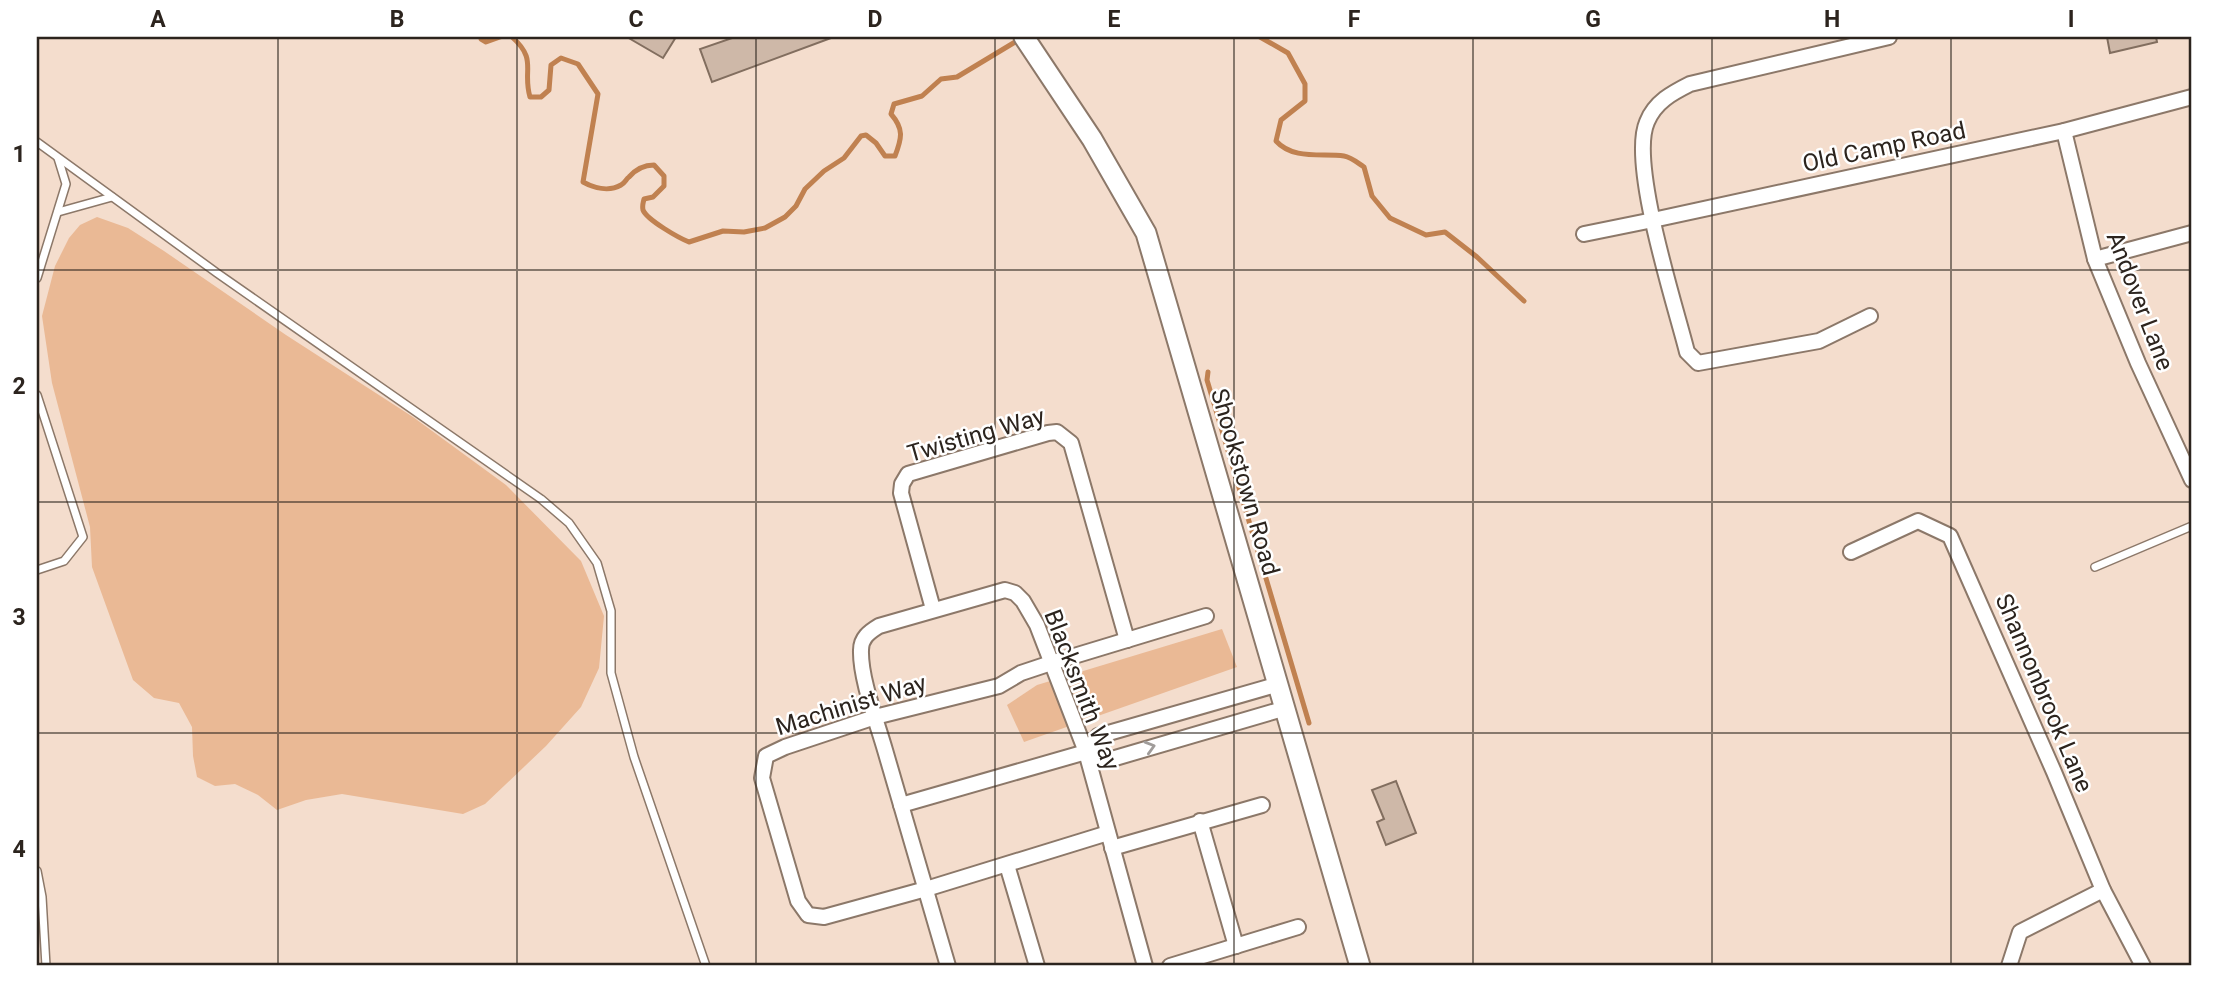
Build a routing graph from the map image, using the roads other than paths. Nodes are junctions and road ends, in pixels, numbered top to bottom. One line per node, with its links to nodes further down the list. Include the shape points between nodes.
1 (1024, 37): 25 (street, Shookstown Road, via 1092,139 1146,233)
2 (1889, 37): 9 (street, via 1690,84 1669,94 1647,122 1641,144)
3 (2192, 97): 4 (street, Old Camp Road)
4 (2064, 131): 9 (street, Old Camp Road); 12 (street, Andover Lane)
5 (37, 142): 6 (lane)
6 (58, 157): 7 (lane); 8 (lane, via 66,184)
7 (112, 197): 8 (lane); 41 (lane, via 569,523 597,563 611,611 611,673 634,757)
8 (58, 212): 13 (lane)
9 (1653, 220): 11 (street, Old Camp Road); 14 (street, via 1687,352 1698,363 1819,341)
10 (2192, 233): 12 (street)
11 (1584, 234)
12 (2095, 259): 16 (street, Andover Lane)
13 (37, 278)
14 (1870, 316)
15 (37, 395): 20 (lane, via 83,537 64,561)
16 (2192, 480)
17 (2192, 526): 19 (lane)
18 (1851, 552): 37 (street, Shannonbrook Lane, via 1918,521 1950,536)
19 (2095, 568)
20 (37, 570)
21 (933, 609): 23 (street, Twisting Way, via 901,493 908,474 1057,432 1071,443); 24 (street, Blacksmith Way, via 997,591 1015,593 1037,625); 27 (street, Blacksmith Way, via 878,626 862,641 863,670)
22 (1206, 616): 23 (street, Machinist Way)
23 (1127, 640): 24 (street, Machinist Way)
24 (1051, 663): 27 (street, Machinist Way, via 999,686); 28 (street, Blacksmith Way)
25 (1279, 684): 26 (street, Shookstown Road); 28 (street, via 1098,736)
26 (1286, 708): 28 (street, one-way to 26, via 1105,761); 46 (street, Shookstown Road)
27 (875, 717): 30 (street, Blacksmith Way); 36 (street, Machinist Way, via 766,756 762,778 798,901 808,915 824,917)
28 (1086, 752): 30 (street); 32 (street, Blacksmith Way)
29 (1262, 805): 31 (street)
30 (901, 806): 36 (street, Blacksmith Way)
31 (1200, 821): 33 (street); 39 (street)
32 (1108, 833): 33 (street, Blacksmith Way); 34 (street, Machinist Way)
33 (1112, 848): 44 (street, Blacksmith Way)
34 (1007, 864): 36 (street, Machinist Way); 43 (street)
35 (37, 871): 40 (lane)
36 (926, 889): 42 (street, Blacksmith Way)
37 (2103, 890): 47 (street, via 2020,932); 48 (street, Shannonbrook Lane)
38 (1298, 926): 39 (street)
39 (1236, 946): 45 (street)
40 (46, 966)
41 (706, 966)
42 (948, 966)
43 (1037, 966)
44 (1145, 966)
45 (1170, 966)
46 (1360, 966)
47 (2008, 966)
48 (2143, 966)

